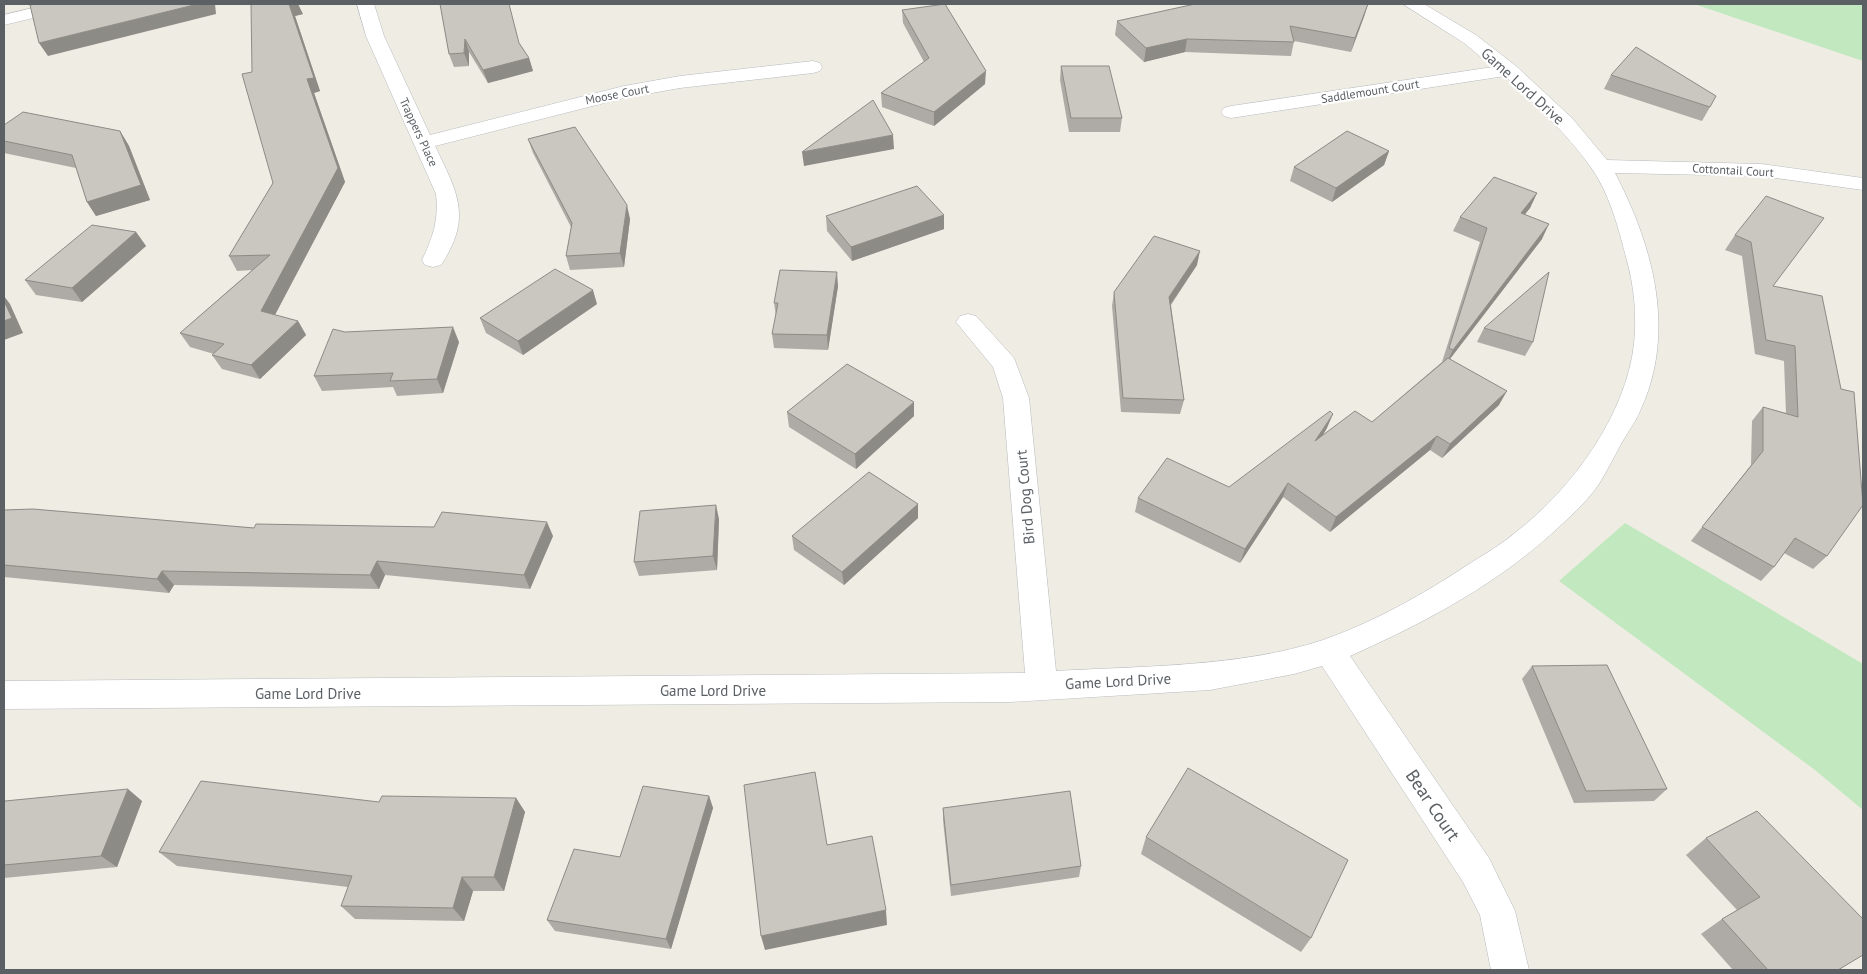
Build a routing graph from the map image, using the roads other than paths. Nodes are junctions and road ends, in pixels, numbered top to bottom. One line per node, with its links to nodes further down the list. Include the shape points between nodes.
1 (69, 4): 4 (street)
2 (365, 4): 8 (street, Trappers Place, via 390,69)
3 (1412, 4): 6 (street, Game Lord Drive, via 1470,39)
4 (4, 20)
5 (813, 67): 8 (street, Moose Court, via 680,82 624,92)
6 (1509, 70): 7 (street, Saddlemount Court); 9 (street, Game Lord Drive, via 1565,122)
7 (1231, 112)
8 (425, 142): 11 (street, Trappers Place, via 447,194 450,213 449,229)
9 (1601, 166): 10 (street, Cottontail Court, via 1761,170); 13 (street, Game Lord Drive, via 1631,232 1645,285 1646,345 1627,411 1589,477 1527,540 1449,593 1400,620)
10 (1863, 184)
11 (433, 260)
12 (968, 322): 14 (street, Bird Dog Court, via 1004,364 1016,398)
13 (1329, 651): 14 (street, Game Lord Drive, via 1294,661 1210,676); 16 (street, Bear Court, via 1476,870 1497,911)
14 (1042, 686): 15 (street, Game Lord Drive)
15 (4, 695)
16 (1510, 970)

